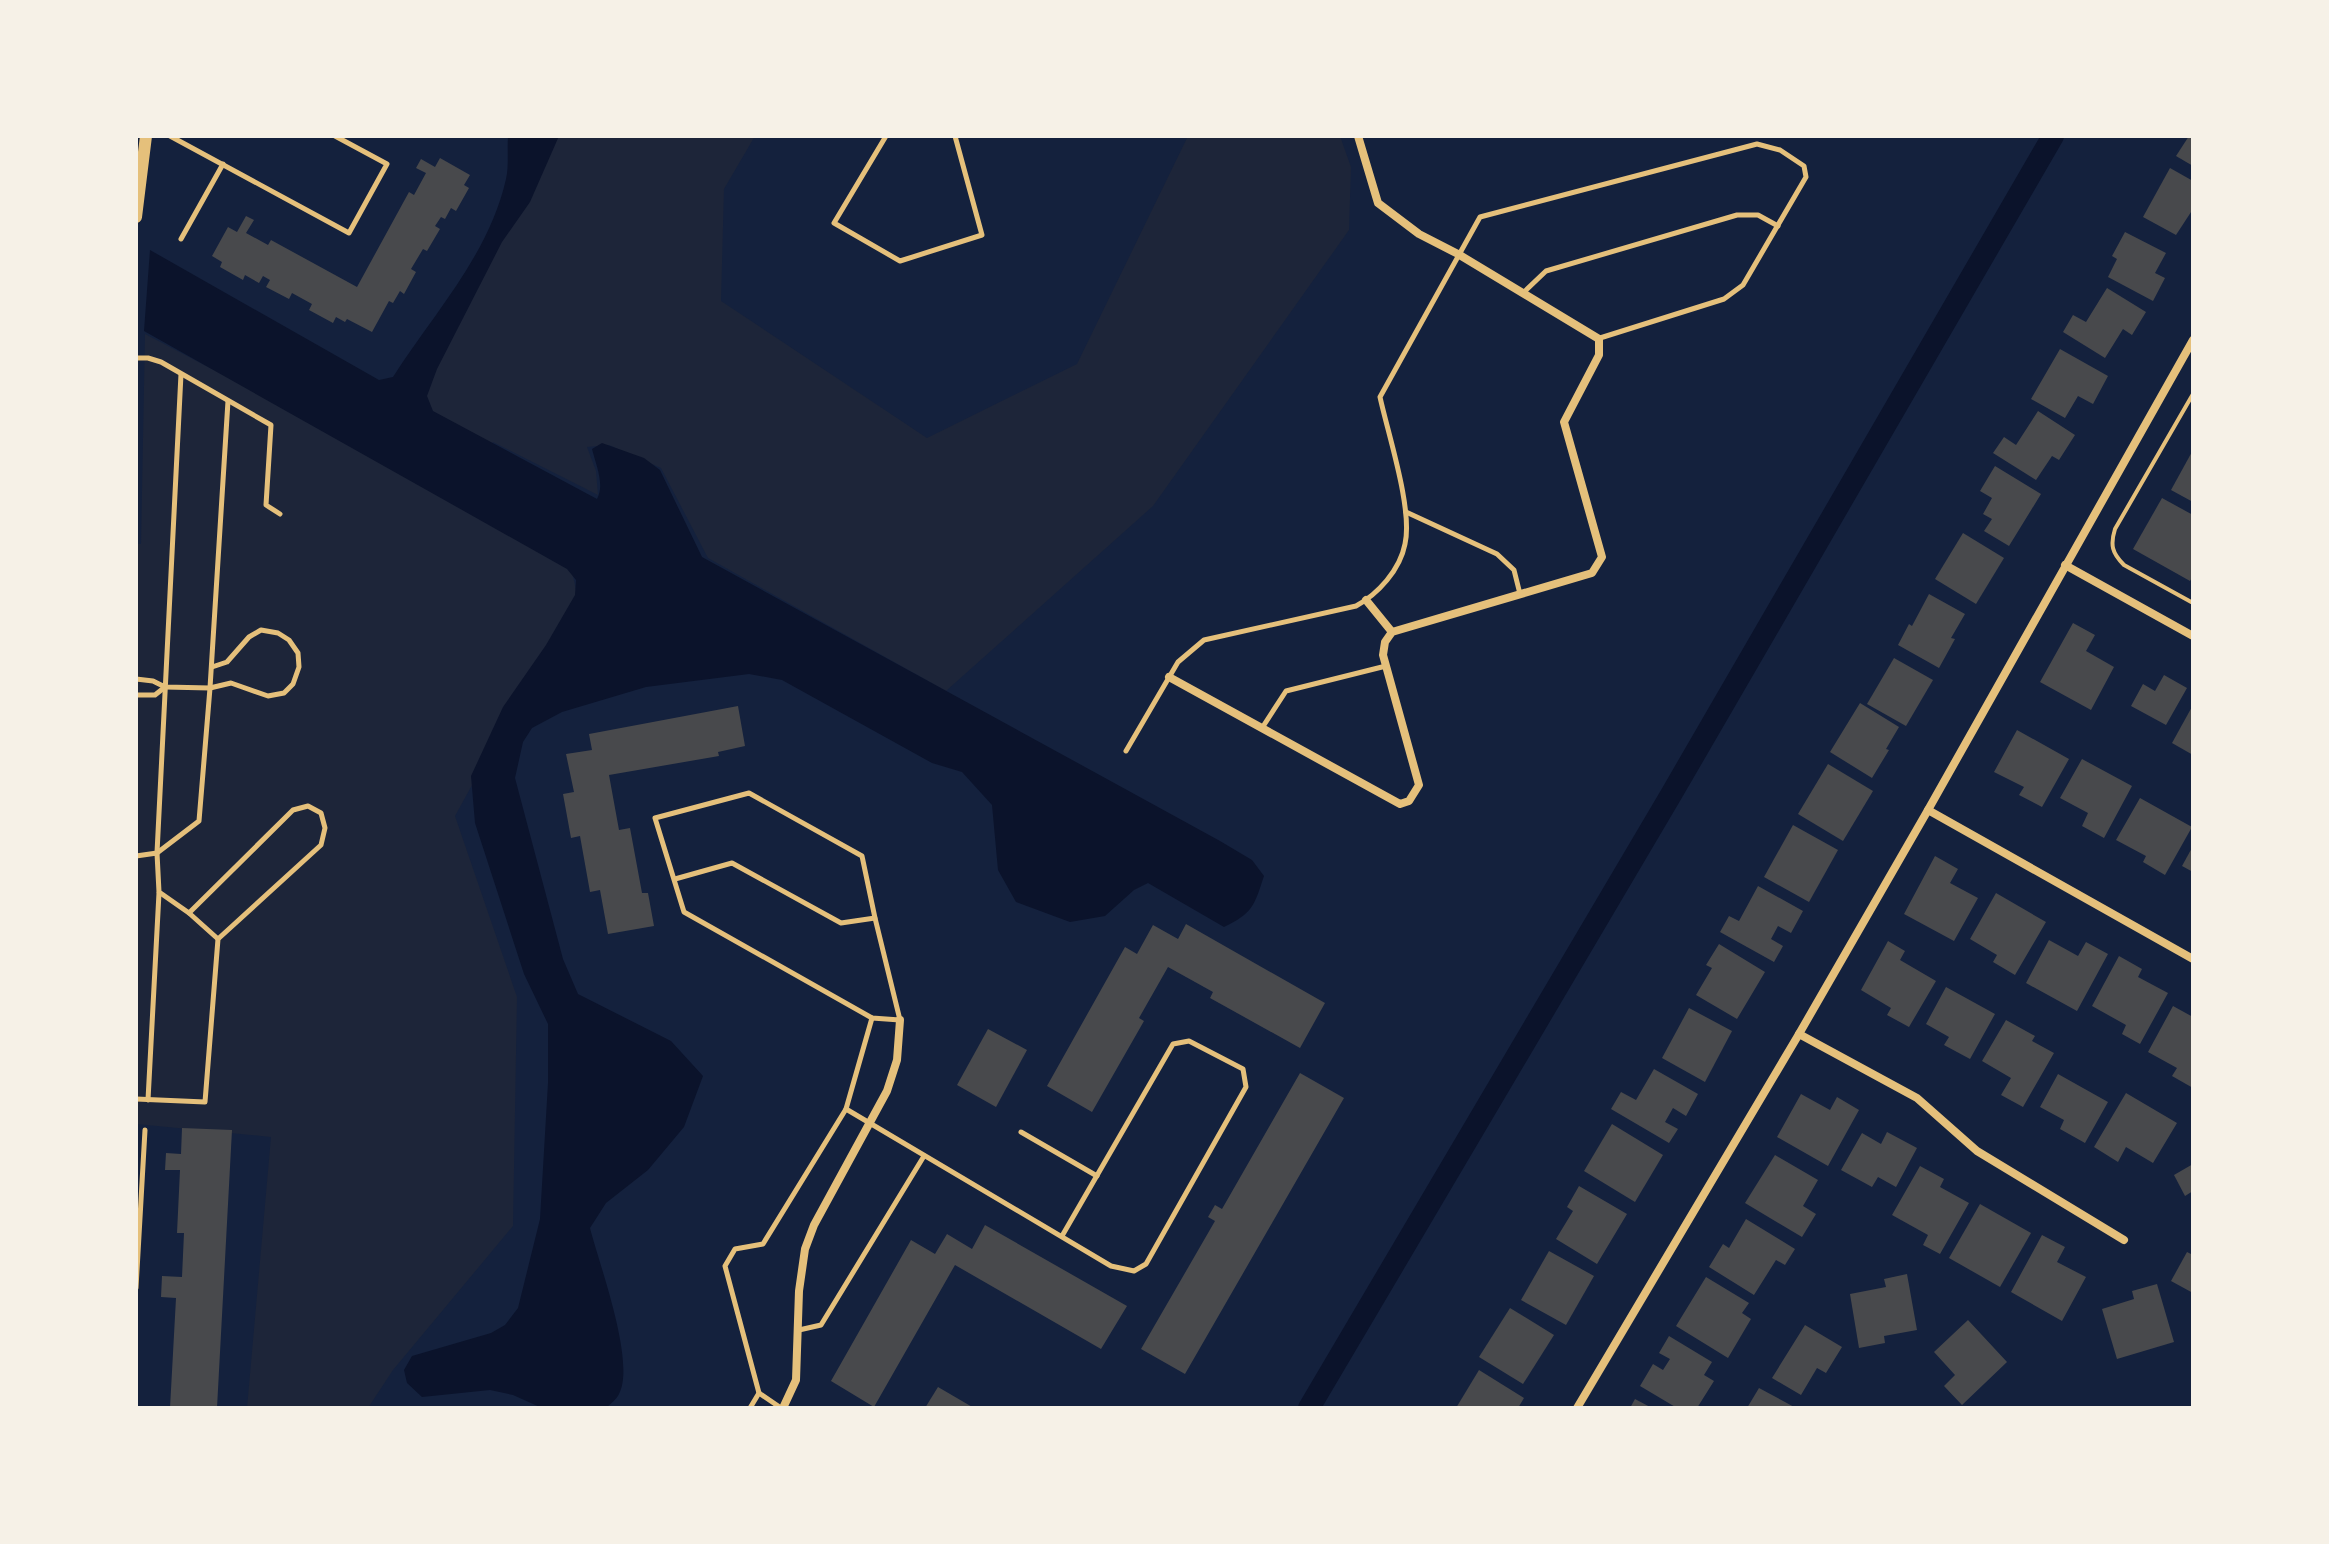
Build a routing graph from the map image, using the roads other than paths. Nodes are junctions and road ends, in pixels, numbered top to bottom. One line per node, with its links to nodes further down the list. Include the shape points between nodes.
1 (146, 136): 10 (street)
2 (170, 136): 8 (lane)
3 (193, 136): 8 (lane)
4 (335, 136): 9 (lane, via 387,164 349,233)
5 (886, 136): 6 (lane, via 834,223 900,261 982,235)
6 (955, 136)
7 (1358, 136): 13 (street, via 1378,203 1419,234)
8 (190, 146): 9 (lane)
9 (223, 164): 12 (lane)
10 (136, 217)
11 (1778, 226): 13 (lane, via 1806,177 1804,166 1780,150 1757,144 1480,217); 14 (lane, via 1758,215 1737,215 1546,271); 15 (lane, via 1743,285 1724,299)
12 (181, 239)
13 (1458, 254): 14 (street); 20 (lane, via 1380,397)
14 (1523, 294): 15 (street)
15 (1599, 339): 23 (street, via 1599,355 1564,422 1602,557 1592,573)
16 (2193, 340): 22 (street)
17 (136, 358): 18 (lane, via 161,362)
18 (181, 374): 19 (lane); 31 (lane)
19 (228, 401): 21 (lane, via 271,425 266,505); 28 (lane)
20 (1405, 511): 23 (lane, via 1497,554 1514,570); 24 (lane, via 1405,546 1391,575)
21 (280, 514)
22 (2065, 565): 26 (street); 36 (street)
23 (1520, 594): 25 (street)
24 (1366, 600): 25 (street); 29 (lane, via 1204,640)
25 (1392, 632): 27 (street, via 1383,655)
26 (2193, 636)
27 (1387, 666): 34 (lane, via 1286,691); 34 (street, via 1419,785 1409,801 1400,804)
28 (212, 667): 32 (lane); 32 (lane, via 227,662 261,630 278,633 298,653 299,667 284,693 268,696 231,683)
29 (1169, 677): 34 (street); 35 (lane)
30 (136, 679): 31 (lane)
31 (165, 687): 32 (lane); 33 (lane, via 155,695); 37 (lane)
32 (210, 688): 37 (lane, via 199,821)
33 (136, 695)
34 (1262, 728)
35 (1126, 751)
36 (1928, 810): 44 (street); 47 (street)
37 (157, 853): 38 (lane); 40 (lane)
38 (136, 856)
39 (675, 879): 42 (lane, via 732,863 841,923); 42 (lane, via 655,818 749,793 862,856); 45 (lane, via 684,912)
40 (159, 892): 41 (lane); 49 (lane)
41 (189, 913): 43 (lane); 43 (lane, via 293,810 308,806 321,813 321,845)
42 (875, 918): 46 (lane)
43 (218, 939): 49 (lane, via 205,1102)
44 (2193, 959)
45 (872, 1018): 46 (lane); 50 (lane)
46 (900, 1020): 51 (street, via 897,1060)
47 (1799, 1034): 57 (street, via 1917,1098 1977,1151); 63 (street)
48 (136, 1099): 49 (lane)
49 (148, 1100)
50 (846, 1109): 51 (lane); 60 (lane, via 763,1244 735,1249 725,1266)
51 (869, 1124): 54 (lane); 59 (street, via 805,1249)
52 (145, 1130): 58 (lane)
53 (1021, 1132): 55 (lane)
54 (924, 1156): 56 (lane); 59 (lane, via 821,1325)
55 (1097, 1176): 56 (lane); 56 (lane, via 1173,1044 1189,1041 1243,1069 1246,1087 1146,1264 1134,1271 1111,1266)
56 (1062, 1236)
57 (2124, 1240)
58 (136, 1288)
59 (799, 1330): 62 (street, via 796,1380)
60 (759, 1393): 61 (lane); 62 (lane)
61 (750, 1408)
62 (782, 1408)
63 (1577, 1408)

